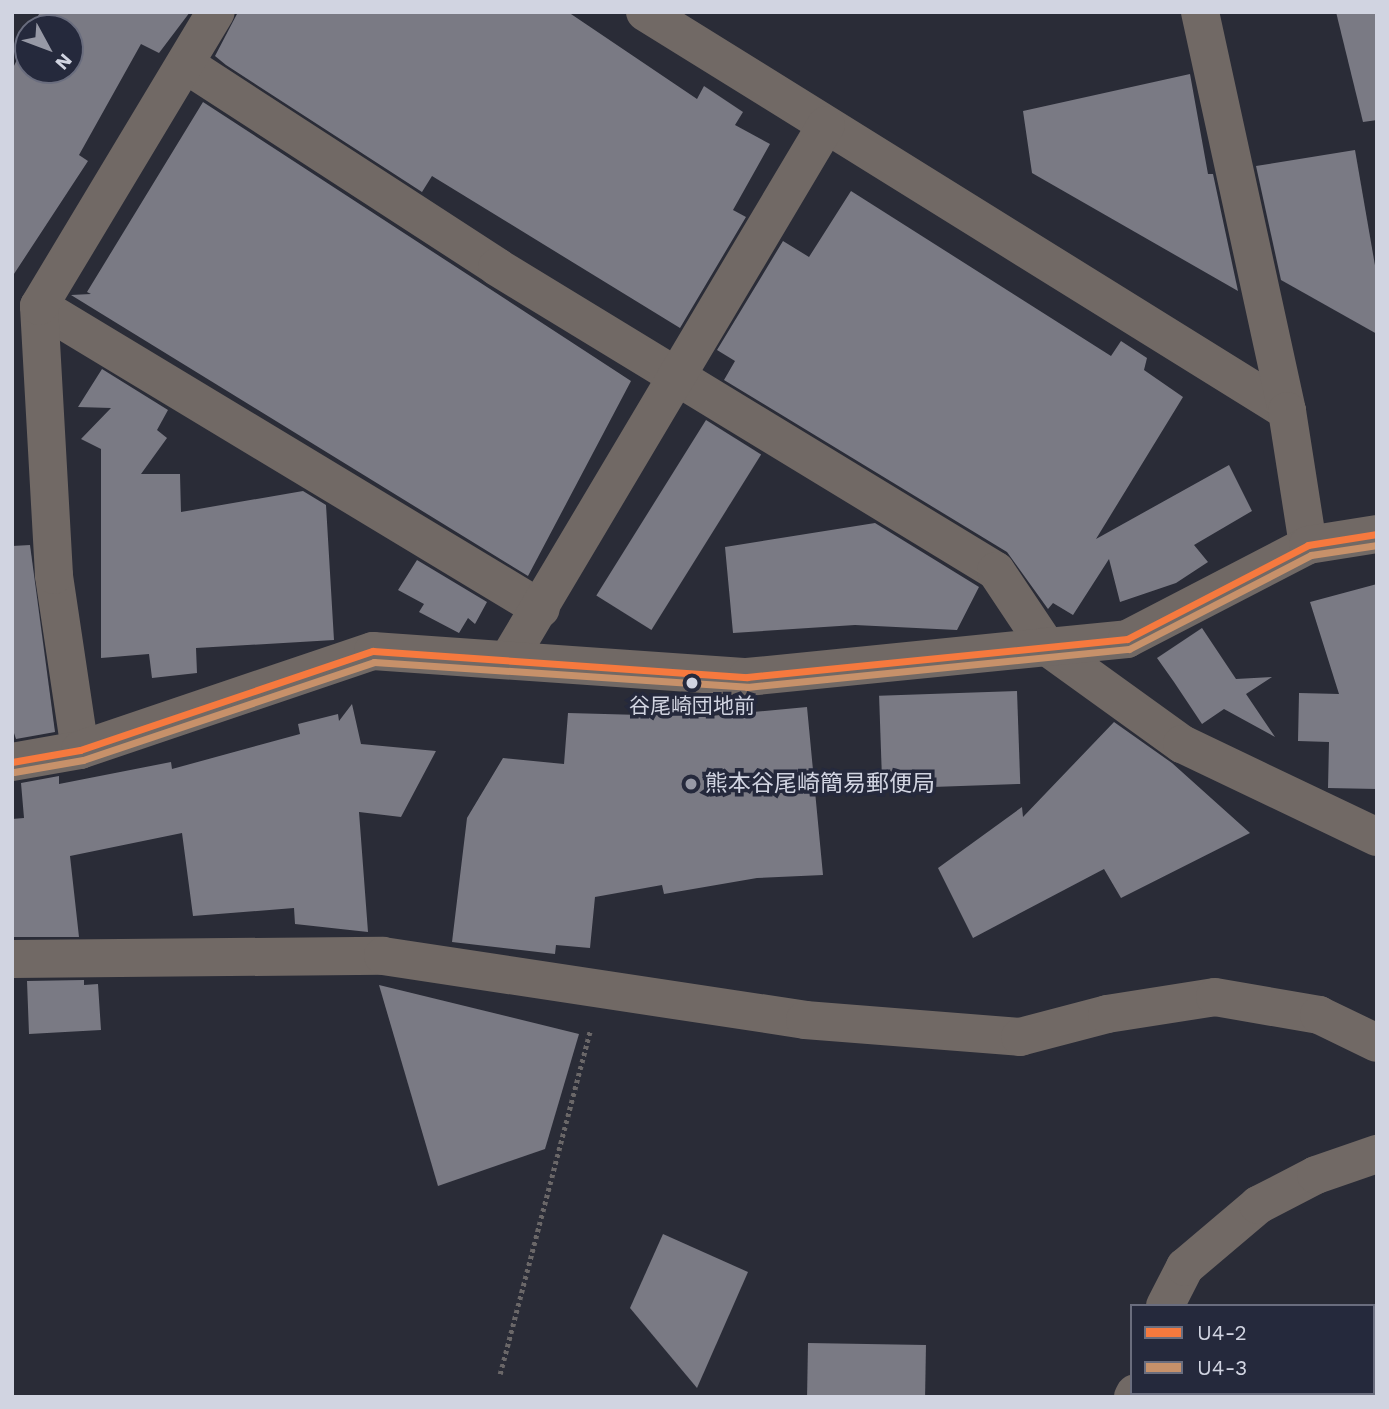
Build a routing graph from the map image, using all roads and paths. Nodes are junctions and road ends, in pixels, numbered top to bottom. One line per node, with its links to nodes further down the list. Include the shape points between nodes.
1 (216, 12): 4 (street)
2 (645, 12): 5 (street)
3 (1200, 12): 8 (street)
4 (185, 64): 6 (street); 7 (street)
5 (826, 125): 7 (street); 8 (street)
6 (39, 306): 11 (street); 14 (street, via 54,575)
7 (676, 377): 11 (street); 12 (street, via 996,571)
8 (1287, 411): 10 (street)
9 (1377, 534): 10 (street)
10 (1308, 545): 12 (street, via 1127,639)
11 (541, 609): 13 (street)
12 (1046, 646): 13 (street, via 966,658 747,677); 16 (street, via 1182,744)
13 (508, 660): 14 (street, via 373,652)
14 (80, 750): 15 (street)
15 (12, 762)
16 (1377, 837)
17 (12, 959): 18 (street, via 383,956)
18 (601, 990): 19 (street, via 805,1020 1020,1037 1107,1014 1215,997 1319,1015); 22 (path)
19 (1377, 1043)
20 (1377, 1154): 21 (street, via 1316,1175 1258,1206 1185,1267)
21 (1166, 1304)
22 (500, 1374)

